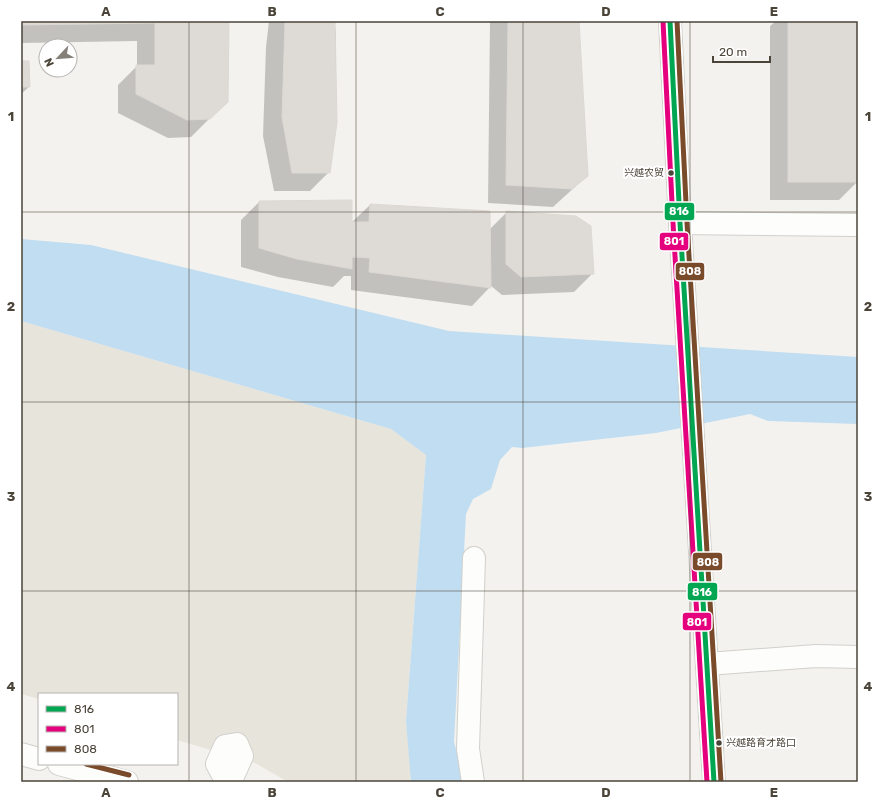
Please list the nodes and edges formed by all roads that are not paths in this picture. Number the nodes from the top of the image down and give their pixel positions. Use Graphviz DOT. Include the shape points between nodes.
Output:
graph roads {
  1 [pos="670,21"];
  2 [pos="680,223"];
  3 [pos="858,226"];
  4 [pos="474,558"];
  5 [pos="858,656"];
  6 [pos="707,664"];
  7 [pos="21,754"];
  8 [pos="38,759"];
  9 [pos="63,765"];
  10 [pos="127,782"];
  11 [pos="473,782"];
  12 [pos="714,782"];
  1 -- 2 [label="street"];
  2 -- 3 [label="street"];
  2 -- 6 [label="street"];
  4 -- 11 [label="street" via="468,749"];
  5 -- 6 [label="street" via="816,656"];
  6 -- 12 [label="street"];
  7 -- 8 [label="street"];
  9 -- 10 [label="street"];
}
